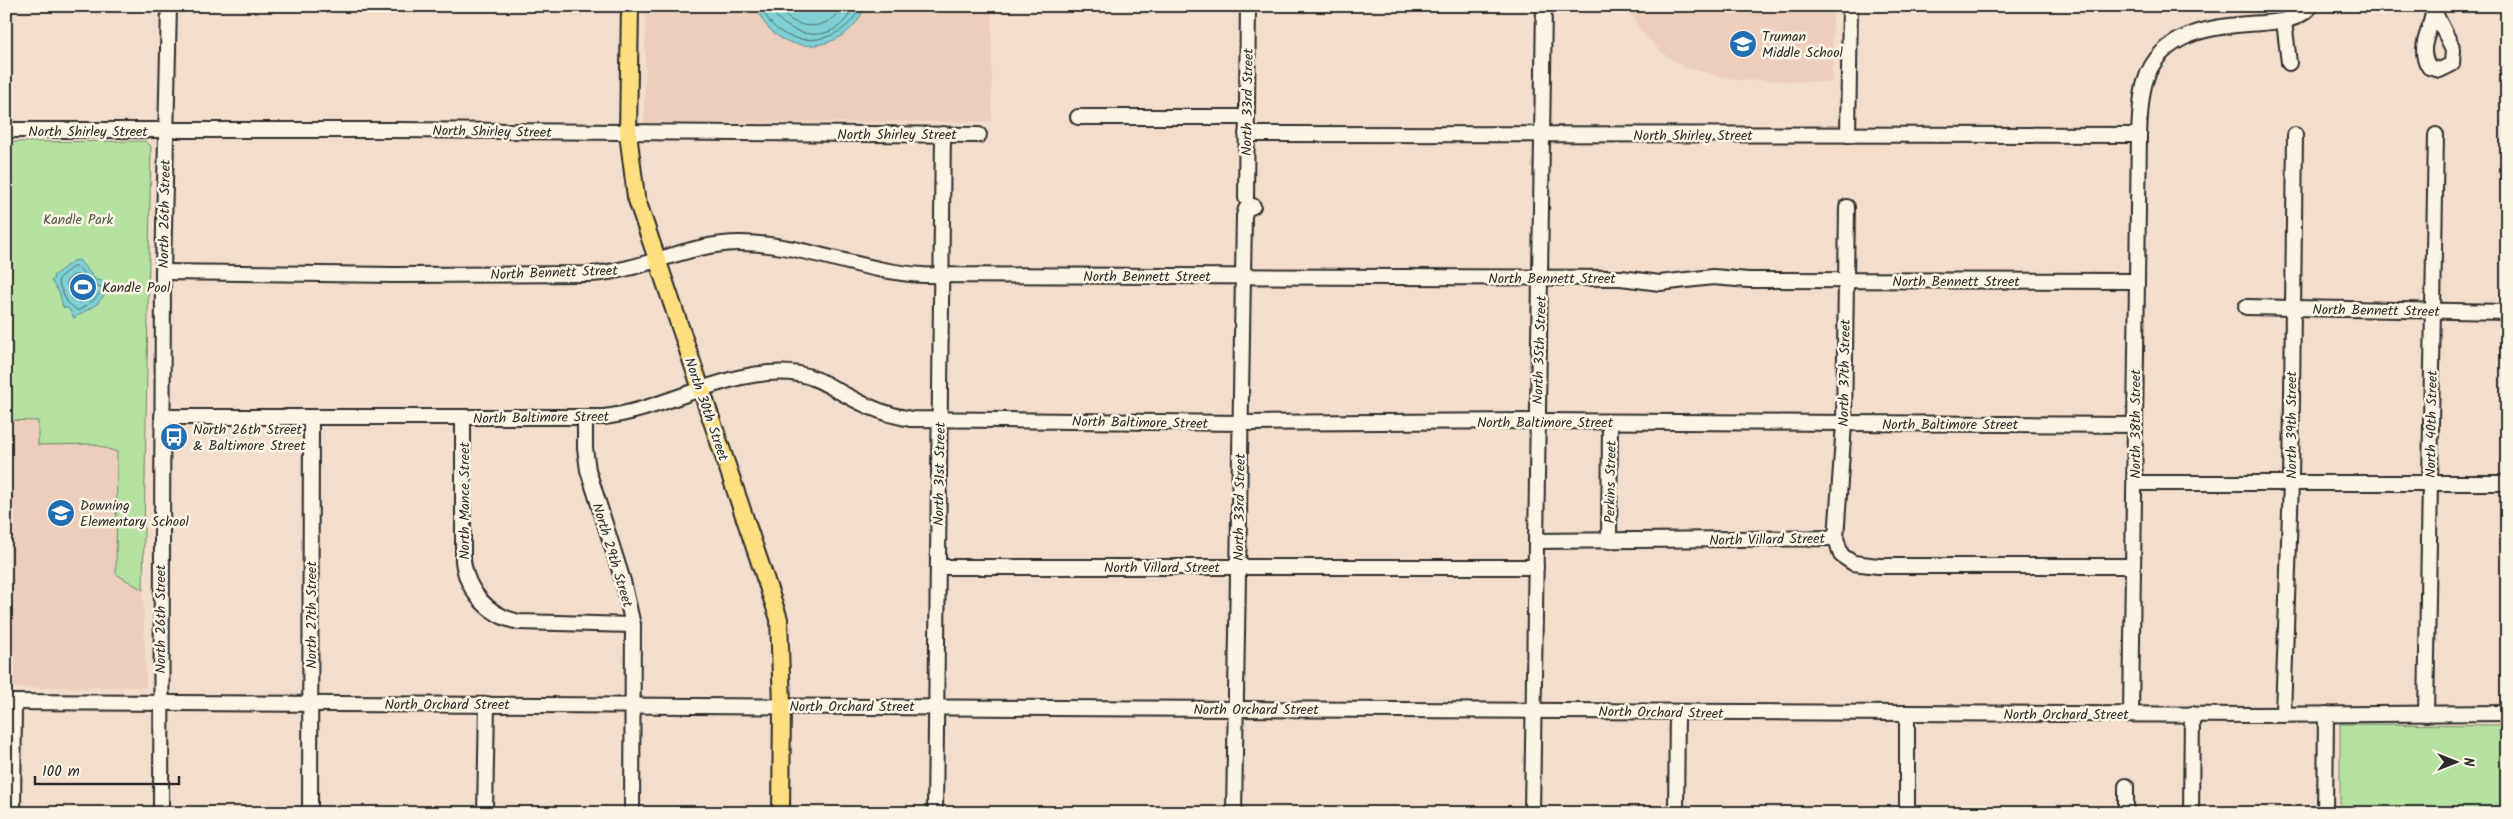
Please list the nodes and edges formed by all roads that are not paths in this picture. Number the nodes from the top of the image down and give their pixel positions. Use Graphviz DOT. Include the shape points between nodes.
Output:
graph roads {
  1 [pos="169,6"];
  2 [pos="630,6"];
  3 [pos="1248,6"];
  4 [pos="1544,6"];
  5 [pos="1850,6"];
  6 [pos="2311,6"];
  7 [pos="2284,21"];
  8 [pos="2289,63"];
  9 [pos="1078,117"];
  10 [pos="1246,117"];
  11 [pos="6,130"];
  12 [pos="166,131"];
  13 [pos="628,133"];
  14 [pos="943,134"];
  15 [pos="1246,134"];
  16 [pos="979,135"];
  17 [pos="1542,135"];
  18 [pos="1848,135"];
  19 [pos="2139,135"];
  20 [pos="2295,135"];
  21 [pos="2436,135"];
  22 [pos="1847,207"];
  23 [pos="656,260"];
  24 [pos="163,272"];
  25 [pos="941,275"];
  26 [pos="1243,276"];
  27 [pos="1540,278"];
  28 [pos="1846,280"];
  29 [pos="2137,281"];
  30 [pos="2246,307"];
  31 [pos="2291,308"];
  32 [pos="2432,311"];
  33 [pos="2507,312"];
  34 [pos="701,391"];
  35 [pos="162,417"];
  36 [pos="311,417"];
  37 [pos="464,418"];
  38 [pos="585,418"];
  39 [pos="940,420"];
  40 [pos="1537,421"];
  41 [pos="1610,422"];
  42 [pos="1241,423"];
  43 [pos="1844,424"];
  44 [pos="2134,425"];
  45 [pos="2291,482"];
  46 [pos="2430,482"];
  47 [pos="2135,483"];
  48 [pos="2507,483"];
  49 [pos="1836,538"];
  50 [pos="1536,540"];
  51 [pos="1609,541"];
  52 [pos="938,566"];
  53 [pos="1238,566"];
  54 [pos="1536,566"];
  55 [pos="2133,566"];
  56 [pos="633,625"];
  57 [pos="10,702"];
  58 [pos="161,702"];
  59 [pos="310,703"];
  60 [pos="487,704"];
  61 [pos="634,705"];
  62 [pos="782,705"];
  63 [pos="936,706"];
  64 [pos="1238,709"];
  65 [pos="1533,710"];
  66 [pos="1677,712"];
  67 [pos="1907,713"];
  68 [pos="2507,713"];
  69 [pos="2131,714"];
  70 [pos="2192,714"];
  71 [pos="2326,714"];
  72 [pos="2426,714"];
  73 [pos="2283,715"];
  74 [pos="2126,786"];
  75 [pos="13,813"];
  76 [pos="161,813"];
  77 [pos="310,813"];
  78 [pos="485,813"];
  79 [pos="632,813"];
  80 [pos="780,813"];
  81 [pos="935,813"];
  82 [pos="1234,813"];
  83 [pos="1532,813"];
  84 [pos="1676,813"];
  85 [pos="1907,813"];
  86 [pos="2126,813"];
  87 [pos="2191,813"];
  88 [pos="2325,813"];
  1 -- 12 [label="street, North 26th Street"];
  2 -- 13 [label="main road, North 30th Street"];
  3 -- 10 [label="street, North 33rd Street"];
  4 -- 17 [label="street, North 35th Street"];
  5 -- 18 [label="street"];
  6 -- 7 [label="street" via="2301,15"];
  7 -- 8 [label="street"];
  7 -- 19 [label="street, North 38th Street" via="2215,27 2188,35 2159,54 2145,80"];
  9 -- 10 [label="street"];
  10 -- 15 [label="street, North 33rd Street"];
  11 -- 12 [label="street, North Shirley Street"];
  12 -- 13 [label="street, North Shirley Street"];
  12 -- 24 [label="street, North 26th Street"];
  13 -- 14 [label="street, North Shirley Street"];
  13 -- 23 [label="main road, North 30th Street" via="636,197"];
  14 -- 16 [label="street, North Shirley Street"];
  14 -- 25 [label="street, North 31st Street"];
  15 -- 17 [label="street, North Shirley Street"];
  15 -- 26 [label="street, North 33rd Street" via="1249,202 1244,216"];
  17 -- 18 [label="street, North Shirley Street"];
  17 -- 27 [label="street, North 35th Street"];
  18 -- 19 [label="street, North Shirley Street"];
  19 -- 29 [label="street, North 38th Street"];
  20 -- 31 [label="street, North 39th Street"];
  21 -- 32 [label="street, North 40th Street"];
  22 -- 28 [label="street, North 37th Street"];
  23 -- 24 [label="street, North Bennett Street" via="624,270 591,274"];
  23 -- 25 [label="street, North Bennett Street" via="718,244 758,243 895,272"];
  23 -- 34 [label="main road, North 30th Street"];
  24 -- 35 [label="street, North 26th Street"];
  25 -- 26 [label="street, North Bennett Street"];
  25 -- 39 [label="street, North 31st Street"];
  26 -- 27 [label="street, North Bennett Street"];
  26 -- 42 [label="street, North 33rd Street"];
  27 -- 28 [label="street, North Bennett Street" via="1621,278 1660,283 1713,277"];
  27 -- 40 [label="street, North 35th Street"];
  28 -- 29 [label="street, North Bennett Street"];
  28 -- 43 [label="street, North 37th Street"];
  29 -- 44 [label="street, North 38th Street"];
  30 -- 31 [label="street, North Bennett Street"];
  31 -- 32 [label="street, North Bennett Street"];
  31 -- 45 [label="street, North 39th Street"];
  32 -- 33 [label="street, North Bennett Street"];
  32 -- 46 [label="street, North 40th Street"];
  34 -- 38 [label="street, North Baltimore Street" via="633,412"];
  34 -- 39 [label="street, North Baltimore Street" via="751,374 792,373 819,380 870,408 892,416"];
  34 -- 62 [label="main road, North 30th Street" via="779,619"];
  35 -- 36 [label="street, North Baltimore Street"];
  35 -- 58 [label="street, North 26th Street"];
  36 -- 37 [label="street, North Baltimore Street"];
  36 -- 59 [label="street, North 27th Street"];
  37 -- 38 [label="street, North Baltimore Street"];
  37 -- 56 [label="street, North Mance Street" via="463,561 468,580 482,602 506,620 519,622"];
  38 -- 56 [label="street, North 29th Street" via="588,470 623,581"];
  39 -- 42 [label="street, North Baltimore Street"];
  39 -- 52 [label="street, North 31st Street"];
  40 -- 41 [label="street, North Baltimore Street"];
  40 -- 42 [label="street, North Baltimore Street"];
  40 -- 50 [label="street, North 35th Street"];
  41 -- 43 [label="street, North Baltimore Street"];
  41 -- 51 [label="street, Perkins Street"];
  42 -- 53 [label="street, North 33rd Street"];
  43 -- 44 [label="street, North Baltimore Street"];
  43 -- 49 [label="street, North 37th Street"];
  44 -- 47 [label="street, North 38th Street"];
  45 -- 46 [label="street"];
  45 -- 47 [label="street"];
  45 -- 73 [label="street, North 39th Street"];
  46 -- 48 [label="street"];
  46 -- 72 [label="street, North 40th Street"];
  47 -- 55 [label="street, North 38th Street"];
  49 -- 51 [label="street, North Villard Street"];
  49 -- 55 [label="street, North Villard Street" via="1843,558 1862,565"];
  50 -- 51 [label="street, North Villard Street"];
  50 -- 54 [label="street, North 35th Street"];
  52 -- 53 [label="street, North Villard Street"];
  52 -- 63 [label="street, North 31st Street"];
  53 -- 54 [label="street, North Villard Street"];
  53 -- 64 [label="street, North 33rd Street"];
  54 -- 65 [label="street, North 35th Street"];
  55 -- 69 [label="street, North 38th Street"];
  56 -- 61 [label="street, North 29th Street"];
  57 -- 58 [label="street, North Orchard Street"];
  57 -- 75 [label="street"];
  58 -- 59 [label="street, North Orchard Street"];
  58 -- 76 [label="street, North 26th Street"];
  59 -- 60 [label="street, North Orchard Street"];
  59 -- 77 [label="street, North 27th Street"];
  60 -- 61 [label="street, North Orchard Street"];
  60 -- 78 [label="street"];
  61 -- 62 [label="street, North Orchard Street"];
  61 -- 79 [label="street, North 29th Street"];
  62 -- 63 [label="street, North Orchard Street"];
  62 -- 80 [label="main road, North 30th Street"];
  63 -- 64 [label="street, North Orchard Street"];
  63 -- 81 [label="street, North 31st Street"];
  64 -- 65 [label="street, North Orchard Street"];
  64 -- 82 [label="street, North 33rd Street"];
  65 -- 66 [label="street, North Orchard Street"];
  65 -- 83 [label="street, North 35th Street"];
  66 -- 67 [label="street, North Orchard Street"];
  66 -- 84 [label="street"];
  67 -- 69 [label="street, North Orchard Street"];
  67 -- 85 [label="street"];
  68 -- 72 [label="street, North Orchard Street"];
  69 -- 70 [label="street, North Orchard Street"];
  70 -- 73 [label="street, North Orchard Street"];
  70 -- 87 [label="street"];
  71 -- 72 [label="street, North Orchard Street"];
  71 -- 73 [label="street, North Orchard Street"];
  71 -- 88 [label="street"];
  74 -- 86 [label="street"];
}
